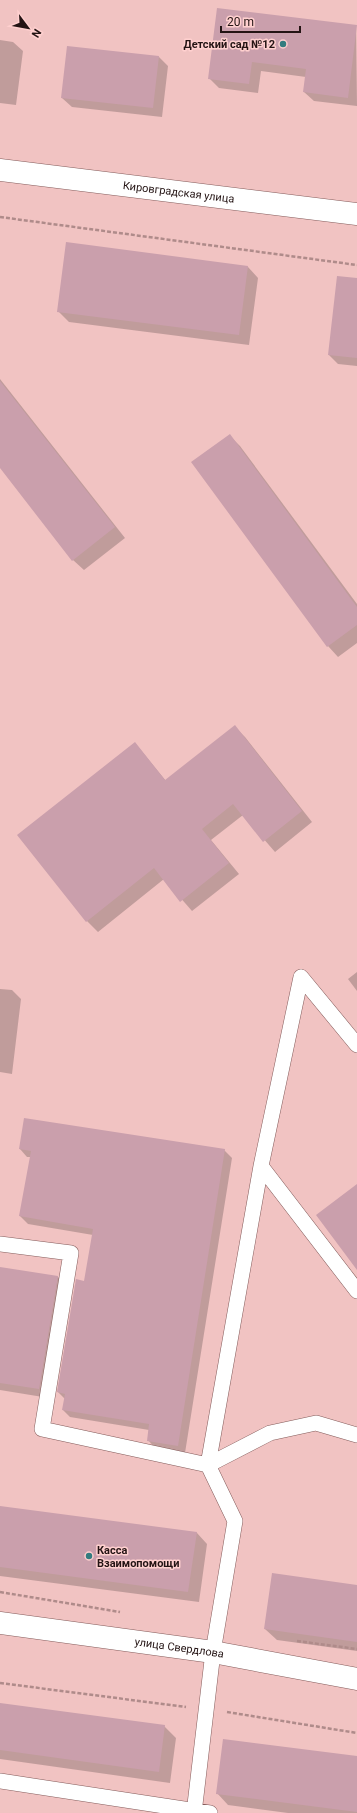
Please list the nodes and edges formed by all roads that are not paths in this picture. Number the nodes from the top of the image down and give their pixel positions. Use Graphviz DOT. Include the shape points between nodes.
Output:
graph roads {
  1 [pos="0,170"];
  2 [pos="357,214"];
  3 [pos="357,1044"];
  4 [pos="261,1166"];
  5 [pos="0,1244"];
  6 [pos="357,1292"];
  7 [pos="357,1435"];
  8 [pos="208,1465"];
  9 [pos="0,1622"];
  10 [pos="213,1652"];
  11 [pos="357,1679"];
  12 [pos="0,1781"];
  13 [pos="194,1812"];
  14 [pos="210,1813"];
  1 -- 2 [label="street, Кировградская улица"];
  3 -- 4 [label="lane" via="301,977"];
  4 -- 6 [label="lane"];
  4 -- 8 [label="lane"];
  5 -- 8 [label="lane" via="71,1253 42,1430"];
  7 -- 8 [label="lane" via="316,1423 270,1433"];
  8 -- 10 [label="lane" via="235,1521"];
  9 -- 10 [label="street, улица Свердлова"];
  10 -- 11 [label="street, улица Свердлова"];
  10 -- 13 [label="lane"];
  12 -- 13 [label="lane"];
  13 -- 14 [label="lane"];
}
